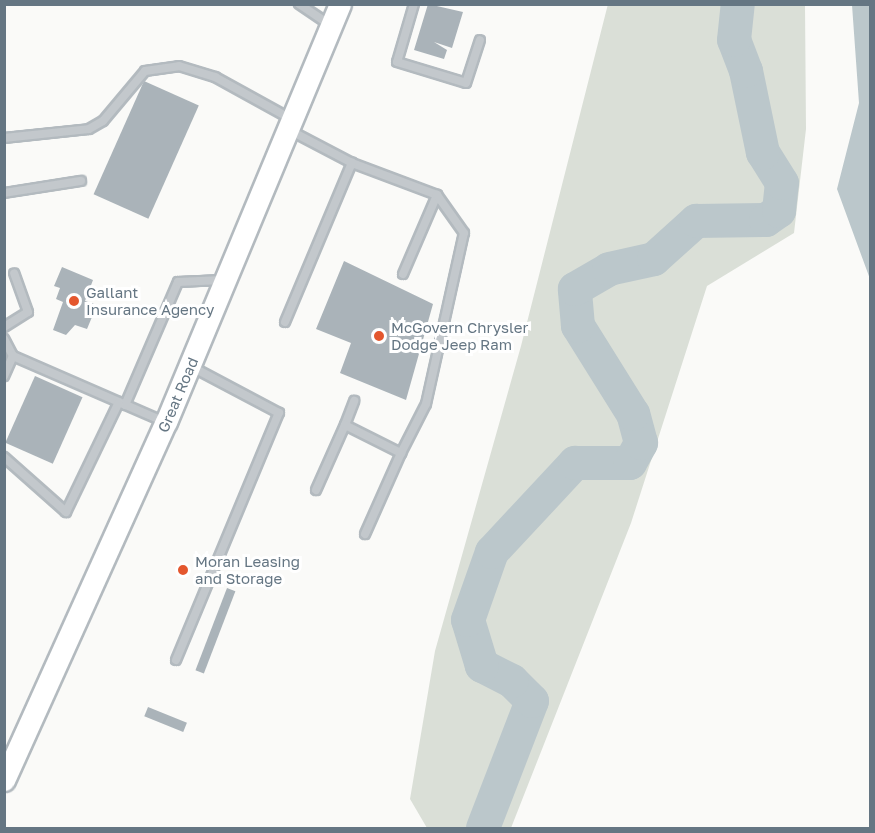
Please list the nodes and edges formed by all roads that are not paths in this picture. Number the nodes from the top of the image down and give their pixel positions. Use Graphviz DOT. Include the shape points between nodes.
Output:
graph roads {
  1 [pos="299,4"];
  2 [pos="340,4"];
  3 [pos="414,4"];
  4 [pos="332,26"];
  5 [pos="480,40"];
  6 [pos="293,126"];
  7 [pos="4,138"];
  8 [pos="352,162"];
  9 [pos="81,181"];
  10 [pos="4,193"];
  11 [pos="437,195"];
  12 [pos="14,273"];
  13 [pos="403,274"];
  14 [pos="227,280"];
  15 [pos="285,322"];
  16 [pos="4,327"];
  17 [pos="4,339"];
  18 [pos="13,356"];
  19 [pos="190,366"];
  20 [pos="4,376"];
  21 [pos="354,400"];
  22 [pos="122,403"];
  23 [pos="166,422"];
  24 [pos="345,426"];
  25 [pos="401,453"];
  26 [pos="4,457"];
  27 [pos="316,490"];
  28 [pos="365,534"];
  29 [pos="176,660"];
  30 [pos="4,780"];
  1 -- 4 [label="lane"];
  2 -- 4 [label="main road, Great Road"];
  3 -- 5 [label="lane" via="397,62 466,83"];
  4 -- 6 [label="main road, Great Road"];
  6 -- 7 [label="lane" via="215,77 179,66 145,71 103,121 89,129"];
  6 -- 8 [label="lane"];
  6 -- 14 [label="main road, Great Road"];
  8 -- 11 [label="lane"];
  8 -- 15 [label="lane"];
  9 -- 10 [label="lane"];
  11 -- 13 [label="lane"];
  11 -- 25 [label="lane" via="465,233 426,404"];
  12 -- 16 [label="lane" via="28,312"];
  14 -- 19 [label="main road, Great Road"];
  14 -- 22 [label="lane" via="178,282"];
  17 -- 18 [label="lane"];
  18 -- 20 [label="lane"];
  18 -- 22 [label="lane"];
  19 -- 23 [label="main road, Great Road"];
  19 -- 29 [label="lane" via="279,413"];
  21 -- 24 [label="lane"];
  22 -- 23 [label="lane"];
  22 -- 26 [label="lane" via="66,512"];
  23 -- 30 [label="main road, Great Road"];
  24 -- 25 [label="lane"];
  24 -- 27 [label="lane"];
  25 -- 28 [label="lane"];
}
